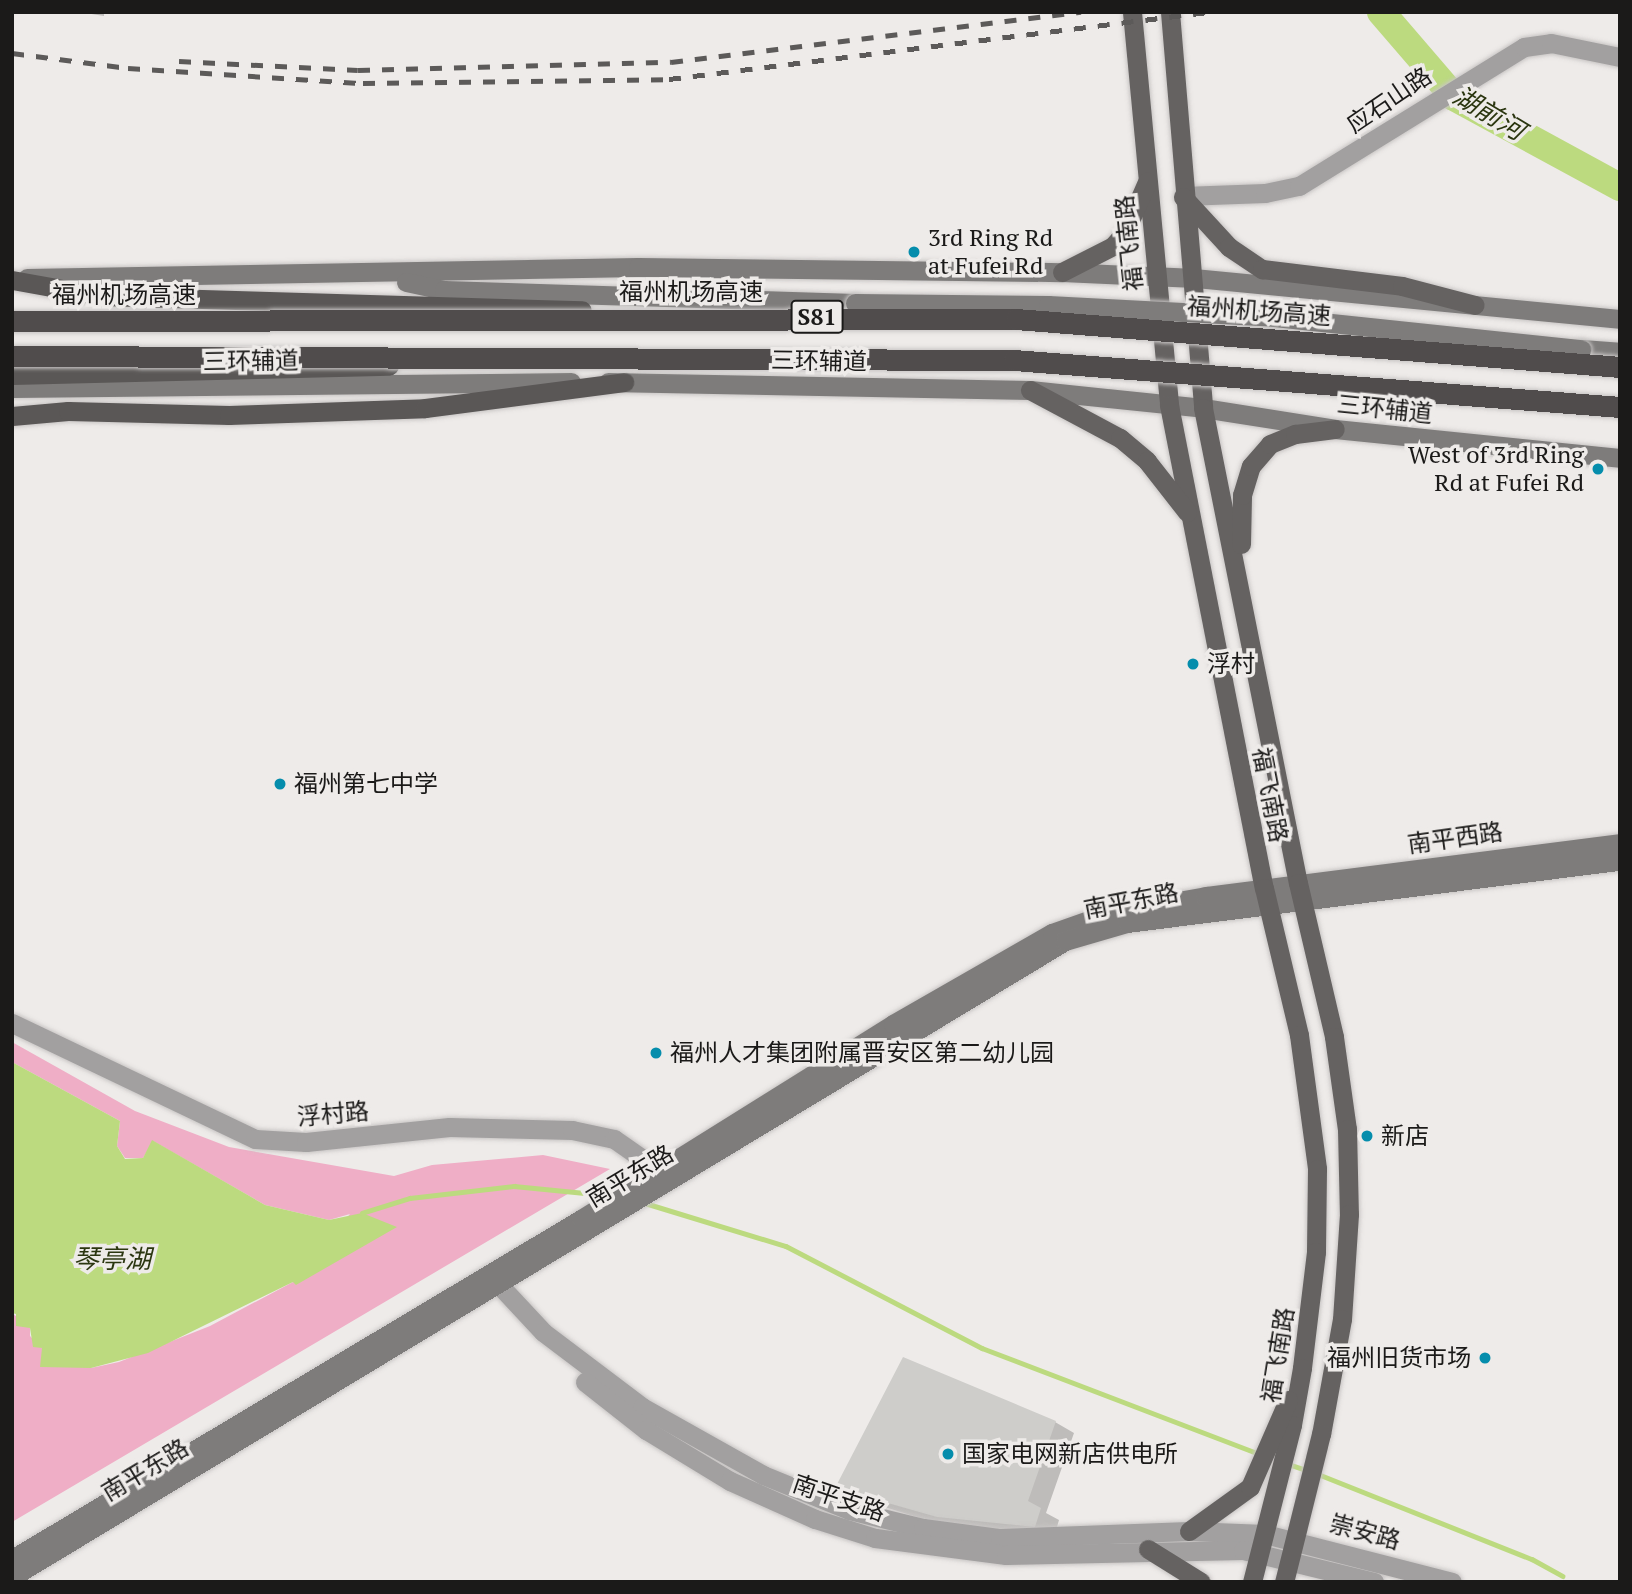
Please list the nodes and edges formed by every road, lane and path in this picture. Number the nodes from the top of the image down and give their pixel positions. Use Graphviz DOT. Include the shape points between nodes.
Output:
graph roads {
  1 [pos="1132,12"];
  2 [pos="1170,12"];
  3 [pos="1620,57"];
  4 [pos="1148,181"];
  5 [pos="1182,197"];
  6 [pos="1062,272"];
  7 [pos="366,274"];
  8 [pos="1158,275"];
  9 [pos="1195,278"];
  10 [pos="12,279"];
  11 [pos="1475,305"];
  12 [pos="800,317"];
  13 [pos="1620,319"];
  14 [pos="12,321"];
  15 [pos="1620,352"];
  16 [pos="12,356"];
  17 [pos="559,356"];
  18 [pos="1620,367"];
  19 [pos="12,375"];
  20 [pos="624,382"];
  21 [pos="12,388"];
  22 [pos="1030,390"];
  23 [pos="1169,405"];
  24 [pos="1620,407"];
  25 [pos="1203,408"];
  26 [pos="12,416"];
  27 [pos="1335,429"];
  28 [pos="1620,458"];
  29 [pos="1191,519"];
  30 [pos="1247,612"];
  31 [pos="1620,843"];
  32 [pos="1620,861"];
  33 [pos="1300,891"];
  34 [pos="1267,897"];
  35 [pos="12,1023"];
  36 [pos="664,1178"];
  37 [pos="588,1222"];
  38 [pos="488,1283"];
  39 [pos="1286,1422"];
  40 [pos="1189,1531"];
  41 [pos="1296,1539"];
  42 [pos="1263,1543"];
  43 [pos="1148,1549"];
  44 [pos="12,1559"];
  45 [pos="1291,1559"];
  46 [pos="12,1577"];
  47 [pos="1202,1582"];
  48 [pos="1252,1582"];
  49 [pos="1284,1582"];
  50 [pos="1374,1582"];
  51 [pos="1452,1582"];
  1 -- 4 [label="main road, 福飞南路"];
  2 -- 5 [label="main road, 福飞南路"];
  3 -- 5 [label="street, 应石山路" via="1551,43 1533,45 1504,55 1299,186 1265,193"];
  4 -- 6 [label="main road" via="1125,232 1113,246"];
  4 -- 8 [label="main road, 福飞南路"];
  5 -- 9 [label="main road, 福飞南路"];
  5 -- 11 [label="main road" via="1229,247 1262,269 1402,286"];
  6 -- 7 [label="main road" via="638,267"];
  6 -- 8 [label="main road"];
  7 -- 10 [label="main road"];
  7 -- 15 [label="main road, bridge" via="444,290 1048,305 1274,317"];
  8 -- 9 [label="main road"];
  8 -- 23 [label="main road, 福飞南路"];
  9 -- 11 [label="main road"];
  9 -- 25 [label="main road, 福飞南路"];
  10 -- 12 [label="highway, bridge" via="101,296"];
  11 -- 13 [label="main road"];
  12 -- 14 [label="highway, 福州机场高速 / S81, bridge"];
  12 -- 18 [label="highway, 福州机场高速 / S81, bridge" via="1016,319"];
  16 -- 17 [label="highway, S81, bridge"];
  17 -- 19 [label="highway, bridge" via="327,370"];
  17 -- 24 [label="highway, S81, bridge" via="1014,360"];
  20 -- 21 [label="main road, 三环辅道"];
  20 -- 22 [label="main road, 三环辅道"];
  20 -- 26 [label="highway" via="425,408 229,415 68,411"];
  22 -- 23 [label="main road, 三环辅道"];
  22 -- 29 [label="main road" via="1120,438 1147,461"];
  23 -- 25 [label="main road, 三环辅道"];
  23 -- 29 [label="main road, 福飞南路"];
  25 -- 27 [label="main road, 三环辅道"];
  25 -- 30 [label="main road, 福飞南路"];
  27 -- 28 [label="main road, 三环辅道"];
  27 -- 30 [label="main road" via="1295,434 1270,444 1251,466 1242,495 1240,535"];
  29 -- 34 [label="main road, 福飞南路"];
  30 -- 33 [label="main road, 福飞南路"];
  31 -- 33 [label="main road, 南平西路"];
  32 -- 33 [label="main road, 南平西路"];
  33 -- 34 [label="main road, 南平东路"];
  33 -- 41 [label="main road, 福飞南路" via="1341,1077 1349,1173 1342,1319"];
  34 -- 36 [label="main road, 南平东路" via="1125,909 1052,933 892,1024"];
  34 -- 39 [label="main road, 福飞南路" via="1299,1035 1317,1169 1316,1252 1302,1368"];
  35 -- 36 [label="street, 浮村路" via="193,1112 266,1141 306,1142 449,1126 572,1130 614,1139"];
  36 -- 37 [label="main road, 南平东路"];
  36 -- 37 [label="main road, 南平东路" via="640,1182"];
  37 -- 38 [label="main road, 南平东路"];
  38 -- 40 [label="street, 南平支路" via="633,1401 737,1462 819,1499 896,1523 986,1537"];
  38 -- 43 [label="street, 南平支路" via="533,1340 626,1416 730,1481 815,1519 875,1538 965,1552 1028,1555"];
  38 -- 44 [label="main road, 南平东路"];
  38 -- 46 [label="main road, 南平东路"];
  39 -- 40 [label="main road" via="1250,1487"];
  39 -- 42 [label="main road, 福飞南路" via="1277,1491"];
  40 -- 42 [label="street, 南平支路"];
  41 -- 42 [label="street, 崇安路"];
  41 -- 45 [label="main road, 福飞南路"];
  41 -- 51 [label="street, 崇安路"];
  42 -- 43 [label="street, 南平支路"];
  42 -- 45 [label="street, 崇安路"];
  42 -- 48 [label="main road, 福飞南路"];
  43 -- 47 [label="main road"];
  45 -- 49 [label="main road, 福飞南路"];
  45 -- 50 [label="street, 崇安路"];
}
